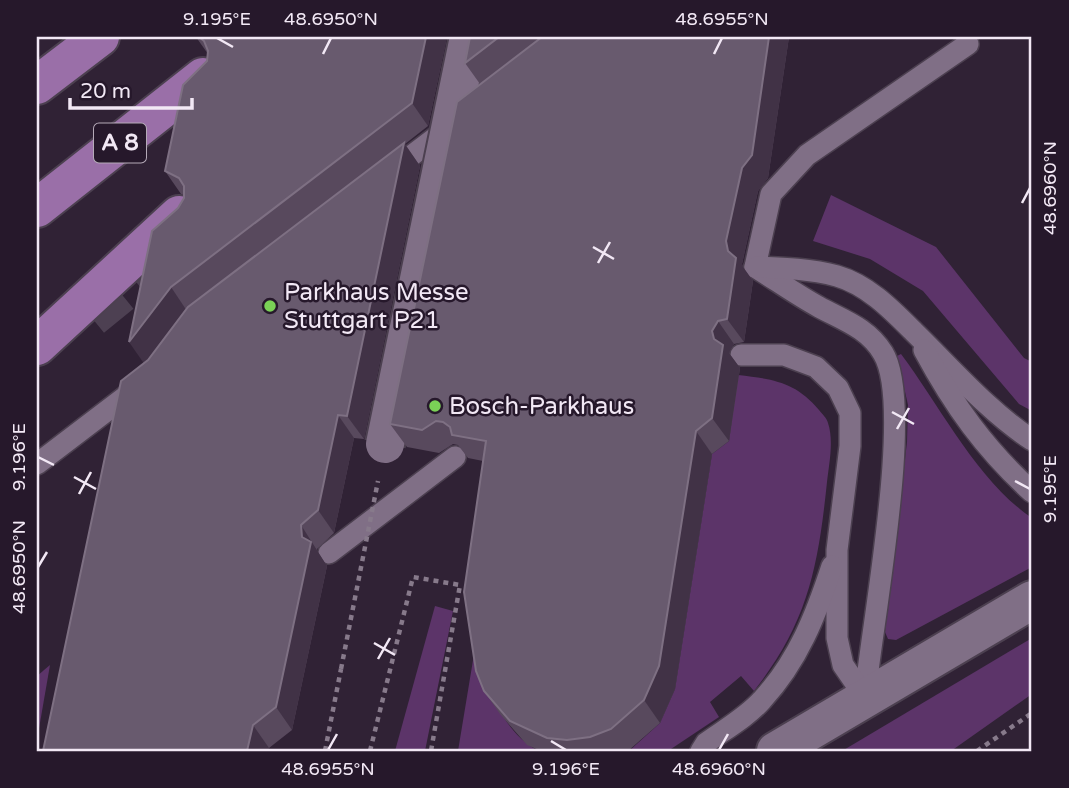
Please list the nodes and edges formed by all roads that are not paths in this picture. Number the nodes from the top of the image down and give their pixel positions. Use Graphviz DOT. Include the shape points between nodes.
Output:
graph roads {
  1 [pos="469,37"];
  2 [pos="96,38"];
  3 [pos="968,44"];
  4 [pos="203,77"];
  5 [pos="37,85"];
  6 [pos="480,104"];
  7 [pos="370,187"];
  8 [pos="37,208"];
  9 [pos="179,215"];
  10 [pos="755,267"];
  11 [pos="915,332"];
  12 [pos="37,346"];
  13 [pos="741,355"];
  14 [pos="154,375"];
  15 [pos="1032,440"];
  16 [pos="385,444"];
  17 [pos="455,457"];
  18 [pos="37,464"];
  19 [pos="1032,492"];
  20 [pos="838,550"];
  21 [pos="329,553"];
  22 [pos="1032,600"];
  23 [pos="866,697"];
  24 [pos="701,751"];
  25 [pos="776,751"];
  1 -- 16 [label="street, bridge"];
  2 -- 5 [label="highway"];
  3 -- 10 [label="lane" via="807,155 771,194"];
  4 -- 8 [label="highway, A 8"];
  6 -- 7 [label="lane"];
  9 -- 12 [label="highway"];
  10 -- 11 [label="lane" via="839,277 881,300"];
  10 -- 23 [label="lane" via="856,324 883,353 891,380 896,447"];
  11 -- 15 [label="lane" via="992,411"];
  11 -- 19 [label="lane" via="951,401 998,460"];
  13 -- 20 [label="lane" via="784,355 816,367 838,388 850,414"];
  14 -- 18 [label="lane"];
  17 -- 21 [label="lane"];
  20 -- 23 [label="lane" via="837,638 843,665"];
  20 -- 24 [label="lane" via="811,626 785,670 761,702 705,743"];
  22 -- 23 [label="street"];
  23 -- 25 [label="street"];
}
